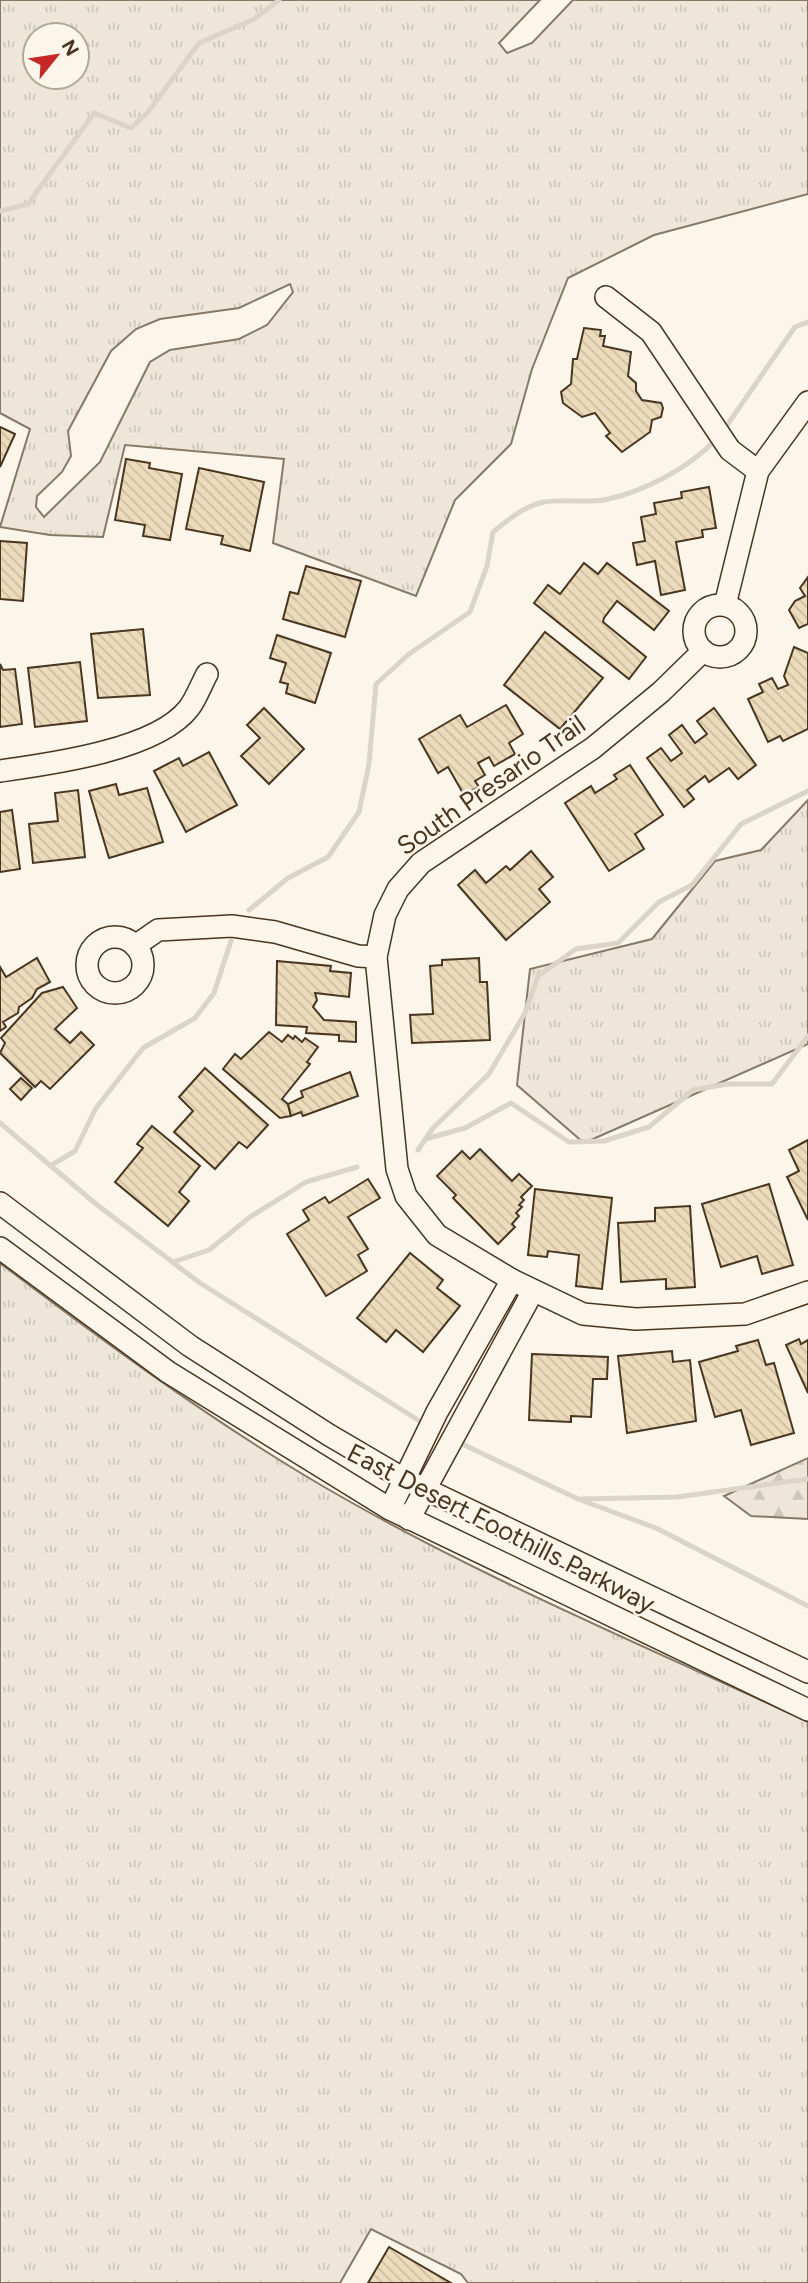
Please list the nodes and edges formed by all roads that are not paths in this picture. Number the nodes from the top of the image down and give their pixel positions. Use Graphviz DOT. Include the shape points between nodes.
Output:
graph roads {
  1 [pos="606,297"];
  2 [pos="808,402"];
  3 [pos="758,471"];
  4 [pos="725,605"];
  5 [pos="703,651"];
  6 [pos="207,674"];
  7 [pos="0,771"];
  8 [pos="135,946"];
  9 [pos="376,957"];
  10 [pos="0,1203"];
  11 [pos="0,1248"];
  12 [pos="512,1280"];
  13 [pos="533,1291"];
  14 [pos="808,1292"];
  15 [pos="404,1479"];
  16 [pos="426,1489"];
  17 [pos="400,1514"];
  18 [pos="808,1672"];
  19 [pos="808,1710"];
  1 -- 3 [label="street" via="651,332 730,450"];
  2 -- 3 [label="street"];
  3 -- 4 [label="street"];
  4 -- 5 [label="street" via="708,607 696,619 694,636"];
  4 -- 5 [label="street" via="743,618 743,642 725,657"];
  5 -- 9 [label="street, South Presario Trail" via="593,748 421,863 398,889 385,915"];
  6 -- 7 [label="street" via="188,709 130,744 51,764"];
  8 -- 9 [label="street" via="158,930 232,926"];
  9 -- 12 [label="street, South Presario Trail" via="397,1169 406,1196 437,1235"];
  10 -- 15 [label="street, East Desert Foothills Parkway" via="123,1298 255,1390"];
  11 -- 17 [label="street, East Desert Foothills Parkway" via="230,1413"];
  12 -- 13 [label="street, South Presario Trail"];
  12 -- 15 [label="street"];
  13 -- 14 [label="street, South Presario Trail" via="583,1314 636,1319 746,1314"];
  13 -- 16 [label="street"];
  15 -- 16 [label="street, East Desert Foothills Parkway"];
  15 -- 17 [label="street"];
  16 -- 17 [label="street"];
  16 -- 18 [label="street, East Desert Foothills Parkway"];
  17 -- 19 [label="street, East Desert Foothills Parkway"];
}
